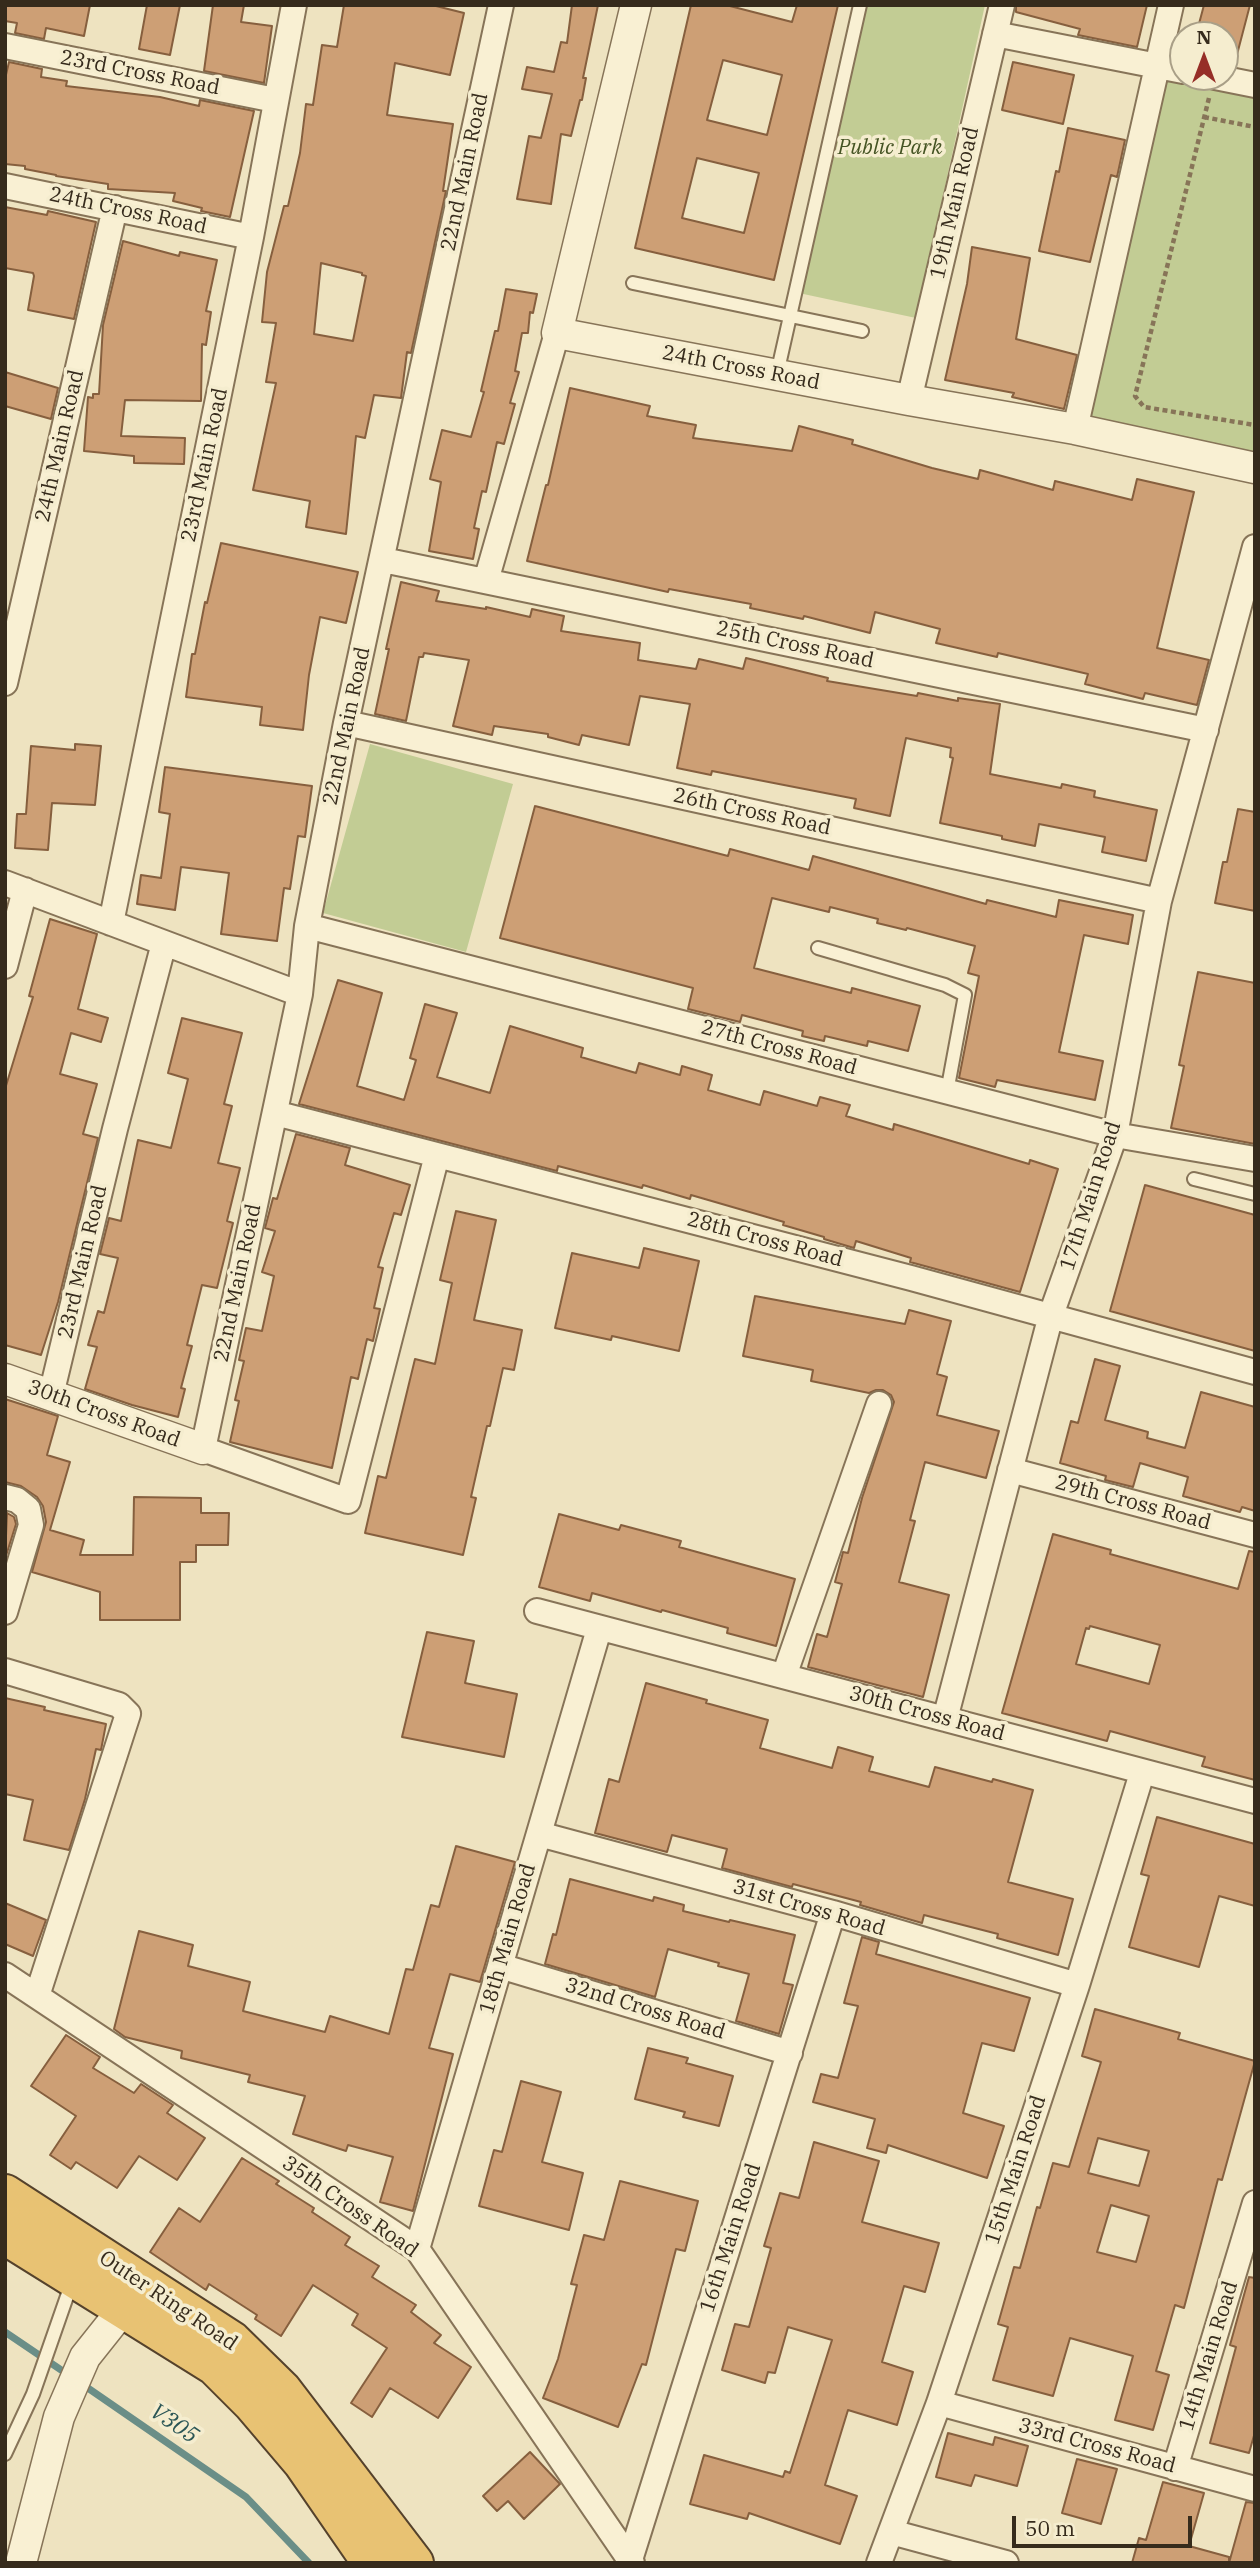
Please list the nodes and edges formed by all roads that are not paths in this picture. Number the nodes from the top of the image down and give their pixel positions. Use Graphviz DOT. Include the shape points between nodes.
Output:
graph roads {
  1 [pos="294,5"];
  2 [pos="501,5"];
  3 [pos="636,5"];
  4 [pos="860,5"];
  5 [pos="1002,5"];
  6 [pos="995,34"];
  7 [pos="5,46"];
  8 [pos="1169,68"];
  9 [pos="1169,76"];
  10 [pos="275,100"];
  11 [pos="5,186"];
  12 [pos="115,208"];
  13 [pos="251,237"];
  14 [pos="633,283"];
  15 [pos="790,316"];
  16 [pos="862,331"];
  17 [pos="557,333"];
  18 [pos="777,375"];
  19 [pos="909,400"];
  20 [pos="1075,429"];
  21 [pos="1255,468"];
  22 [pos="1255,547"];
  23 [pos="383,560"];
  24 [pos="486,581"];
  25 [pos="5,683"];
  26 [pos="346,723"];
  27 [pos="1206,730"];
  28 [pos="15,887"];
  29 [pos="1159,901"];
  30 [pos="111,923"];
  31 [pos="307,926"];
  32 [pos="164,943"];
  33 [pos="818,948"];
  34 [pos="5,966"];
  35 [pos="300,994"];
  36 [pos="947,1092"];
  37 [pos="275,1113"];
  38 [pos="1115,1135"];
  39 [pos="437,1155"];
  40 [pos="1255,1159"];
  41 [pos="1194,1180"];
  42 [pos="1255,1194"];
  43 [pos="1051,1315"];
  44 [pos="1255,1372"];
  45 [pos="5,1379"];
  46 [pos="51,1395"];
  47 [pos="879,1405"];
  48 [pos="203,1449"];
  49 [pos="1010,1471"];
  50 [pos="5,1497"];
  51 [pos="1255,1535"];
  52 [pos="537,1611"];
  53 [pos="5,1612"];
  54 [pos="599,1629"];
  55 [pos="5,1671"];
  56 [pos="784,1675"];
  57 [pos="945,1719"];
  58 [pos="1142,1773"];
  59 [pos="1255,1801"];
  60 [pos="538,1834"];
  61 [pos="833,1913"];
  62 [pos="500,1966"];
  63 [pos="5,1975"];
  64 [pos="1077,1985"];
  65 [pos="37,1996"];
  66 [pos="790,2053"];
  67 [pos="5,2194"];
  68 [pos="1255,2203"];
  69 [pos="5,2235"];
  70 [pos="417,2249"];
  71 [pos="74,2277"];
  72 [pos="124,2308"];
  73 [pos="939,2403"];
  74 [pos="5,2454"];
  75 [pos="1175,2468"];
  76 [pos="1255,2489"];
  77 [pos="891,2532"];
  78 [pos="630,2562"];
  79 [pos="21,2563"];
  80 [pos="372,2563"];
  81 [pos="414,2563"];
  82 [pos="879,2563"];
  83 [pos="1006,2563"];
  1 -- 10 [label="street, 23rd Main Road"];
  2 -- 23 [label="street, 22nd Main Road"];
  3 -- 17 [label="street"];
  4 -- 15 [label="lane"];
  5 -- 6 [label="street, 19th Main Road"];
  6 -- 8 [label="street"];
  6 -- 19 [label="street, 19th Main Road"];
  7 -- 10 [label="street, 23rd Cross Road"];
  9 -- 20 [label="street"];
  10 -- 13 [label="street, 23rd Main Road"];
  11 -- 12 [label="street, 24th Cross Road"];
  12 -- 13 [label="street, 24th Cross Road"];
  12 -- 25 [label="street, 24th Main Road"];
  13 -- 30 [label="street, 23rd Main Road"];
  14 -- 15 [label="lane"];
  15 -- 16 [label="lane"];
  15 -- 18 [label="lane"];
  17 -- 18 [label="street, 24th Cross Road"];
  17 -- 24 [label="street"];
  18 -- 19 [label="street, 24th Cross Road"];
  19 -- 20 [label="street, 24th Cross Road"];
  20 -- 21 [label="street, 24th Cross Road"];
  22 -- 27 [label="street, 17th Main Road"];
  23 -- 24 [label="street, 25th Cross Road"];
  23 -- 26 [label="street, 22nd Main Road"];
  24 -- 27 [label="street, 25th Cross Road"];
  26 -- 29 [label="street, 26th Cross Road"];
  26 -- 31 [label="street, 22nd Main Road"];
  27 -- 29 [label="street, 17th Main Road"];
  28 -- 30 [label="street"];
  28 -- 34 [label="street"];
  29 -- 38 [label="street, 17th Main Road"];
  30 -- 32 [label="street"];
  31 -- 35 [label="street, 22nd Main Road"];
  31 -- 36 [label="street, 27th Cross Road"];
  32 -- 35 [label="street"];
  32 -- 46 [label="street, 23rd Main Road"];
  33 -- 36 [label="lane" via="965,995"];
  35 -- 37 [label="street, 22nd Main Road"];
  36 -- 38 [label="street, 27th Cross Road"];
  37 -- 39 [label="street, 28th Cross Road"];
  37 -- 48 [label="street, 22nd Main Road"];
  38 -- 40 [label="street, 27th Cross Road"];
  38 -- 43 [label="street, 17th Main Road"];
  39 -- 43 [label="street, 28th Cross Road"];
  39 -- 48 [label="street" via="348,1501"];
  41 -- 42 [label="lane"];
  43 -- 44 [label="street, 28th Cross Road"];
  43 -- 49 [label="street, 17th Main Road"];
  45 -- 46 [label="street, 30th Cross Road"];
  46 -- 48 [label="street, 30th Cross Road"];
  47 -- 56 [label="street"];
  49 -- 51 [label="street, 29th Cross Road"];
  49 -- 57 [label="street, 17th Main Road"];
  50 -- 53 [label="street" via="28,1509 31,1525"];
  52 -- 54 [label="street, 30th Cross Road"];
  54 -- 56 [label="street, 30th Cross Road"];
  54 -- 60 [label="street, 18th Main Road"];
  55 -- 65 [label="street" via="119,1705 128,1714"];
  56 -- 57 [label="street, 30th Cross Road"];
  57 -- 58 [label="street, 30th Cross Road"];
  58 -- 59 [label="street, 30th Cross Road"];
  58 -- 64 [label="street, 15th Main Road"];
  60 -- 61 [label="street, 31st Cross Road"];
  60 -- 62 [label="street, 18th Main Road"];
  61 -- 64 [label="street, 31st Cross Road"];
  61 -- 66 [label="street, 16th Main Road"];
  62 -- 66 [label="street, 32nd Cross Road"];
  62 -- 70 [label="street, 18th Main Road"];
  63 -- 65 [label="street, 35th Cross Road"];
  64 -- 73 [label="street, 15th Main Road"];
  65 -- 70 [label="street, 35th Cross Road"];
  66 -- 78 [label="street, 16th Main Road"];
  67 -- 81 [label="highway, Outer Ring Road" via="232,2341 282,2389"];
  68 -- 75 [label="street, 14th Main Road"];
  69 -- 71 [label="highway, Outer Ring Road"];
  70 -- 78 [label="street, 35th Cross Road"];
  71 -- 72 [label="highway, Outer Ring Road"];
  71 -- 74 [label="lane" via="33,2394"];
  72 -- 79 [label="street" via="85,2357 59,2417"];
  72 -- 80 [label="highway, Outer Ring Road" via="215,2365 252,2403 303,2463"];
  73 -- 75 [label="street, 33rd Cross Road"];
  73 -- 77 [label="street, 15th Main Road"];
  75 -- 76 [label="street, 33rd Cross Road"];
  77 -- 82 [label="street, 15th Main Road"];
  77 -- 83 [label="street"];
}
